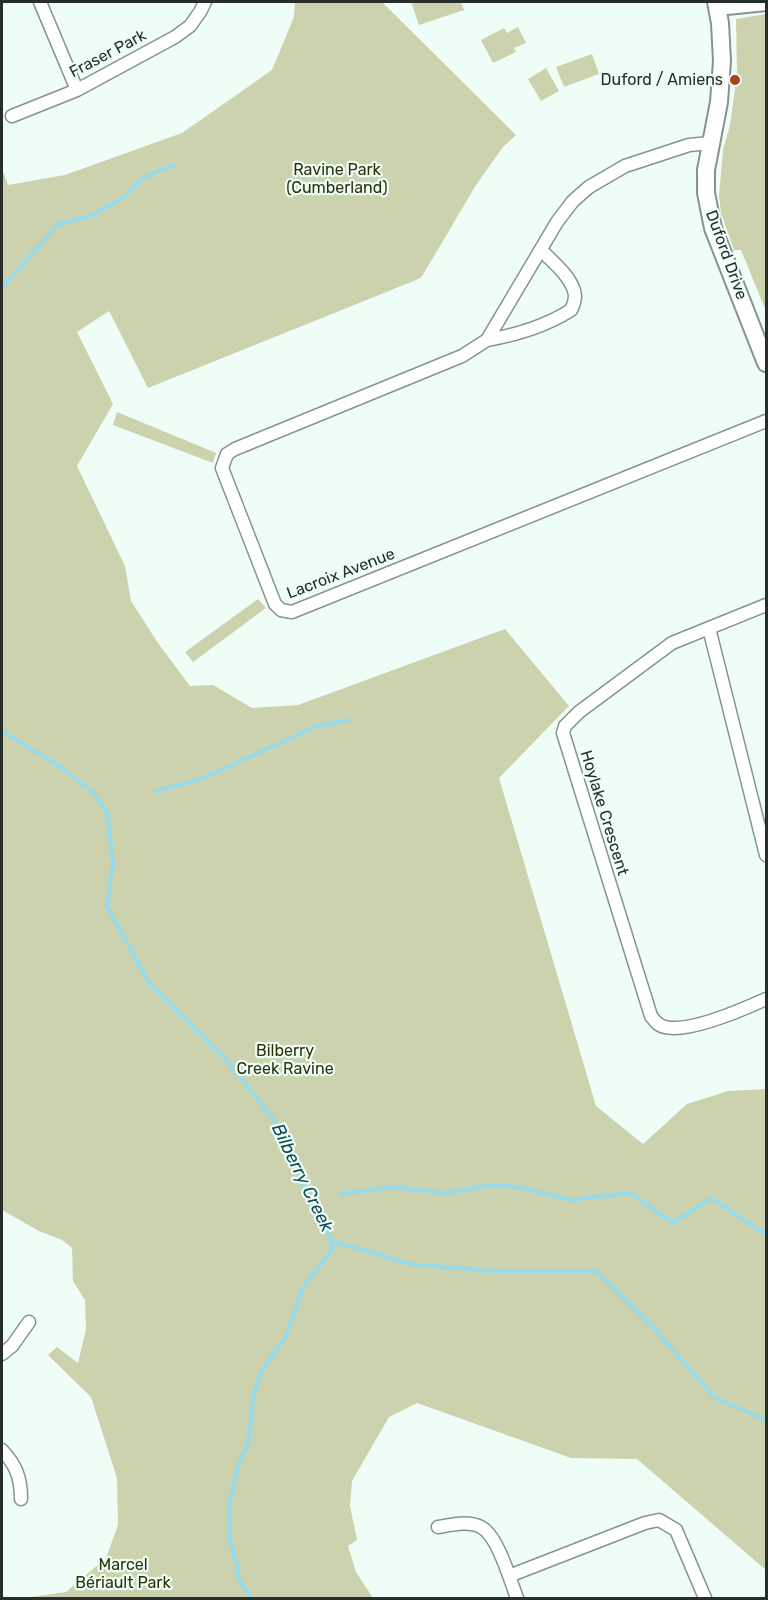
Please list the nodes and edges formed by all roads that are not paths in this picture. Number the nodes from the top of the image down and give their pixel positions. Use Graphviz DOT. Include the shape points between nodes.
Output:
graph roads {
  1 [pos="40,2"];
  2 [pos="205,2"];
  3 [pos="766,2"];
  4 [pos="716,4"];
  5 [pos="77,90"];
  6 [pos="12,116"];
  7 [pos="710,143"];
  8 [pos="541,250"];
  9 [pos="487,340"];
  10 [pos="766,363"];
  11 [pos="766,420"];
  12 [pos="766,605"];
  13 [pos="709,628"];
  14 [pos="766,855"];
  15 [pos="766,999"];
  16 [pos="29,1322"];
  17 [pos="2,1354"];
  18 [pos="2,1450"];
  19 [pos="21,1499"];
  20 [pos="438,1527"];
  21 [pos="509,1576"];
  22 [pos="517,1599"];
  23 [pos="705,1599"];
  1 -- 5 [label="street"];
  2 -- 5 [label="street, Fraser Park" via="190,26 175,38"];
  3 -- 4 [label="street"];
  4 -- 7 [label="street, Duford Drive" via="722,61"];
  5 -- 6 [label="street, Fraser Park"];
  7 -- 8 [label="street, Lacroix Avenue" via="688,145 605,176 573,201"];
  7 -- 10 [label="street, Duford Drive" via="706,193 713,228"];
  8 -- 9 [label="street, Lacroix Avenue"];
  8 -- 9 [label="street, Lacroix Avenue" via="574,289 572,310 513,336"];
  9 -- 11 [label="street, Lacroix Avenue" via="462,356 227,454 224,475 272,597 281,610 304,608"];
  12 -- 13 [label="street, Hoylake Crescent"];
  13 -- 14 [label="street"];
  13 -- 15 [label="street, Hoylake Crescent" via="672,643 579,712 563,733 651,1016 658,1025 673,1028 698,1024"];
  16 -- 17 [label="street"];
  18 -- 19 [label="street" via="13,1462 21,1482"];
  20 -- 21 [label="street" via="480,1527 492,1538"];
  21 -- 22 [label="street"];
  21 -- 23 [label="street" via="658,1520 676,1530"];
}
